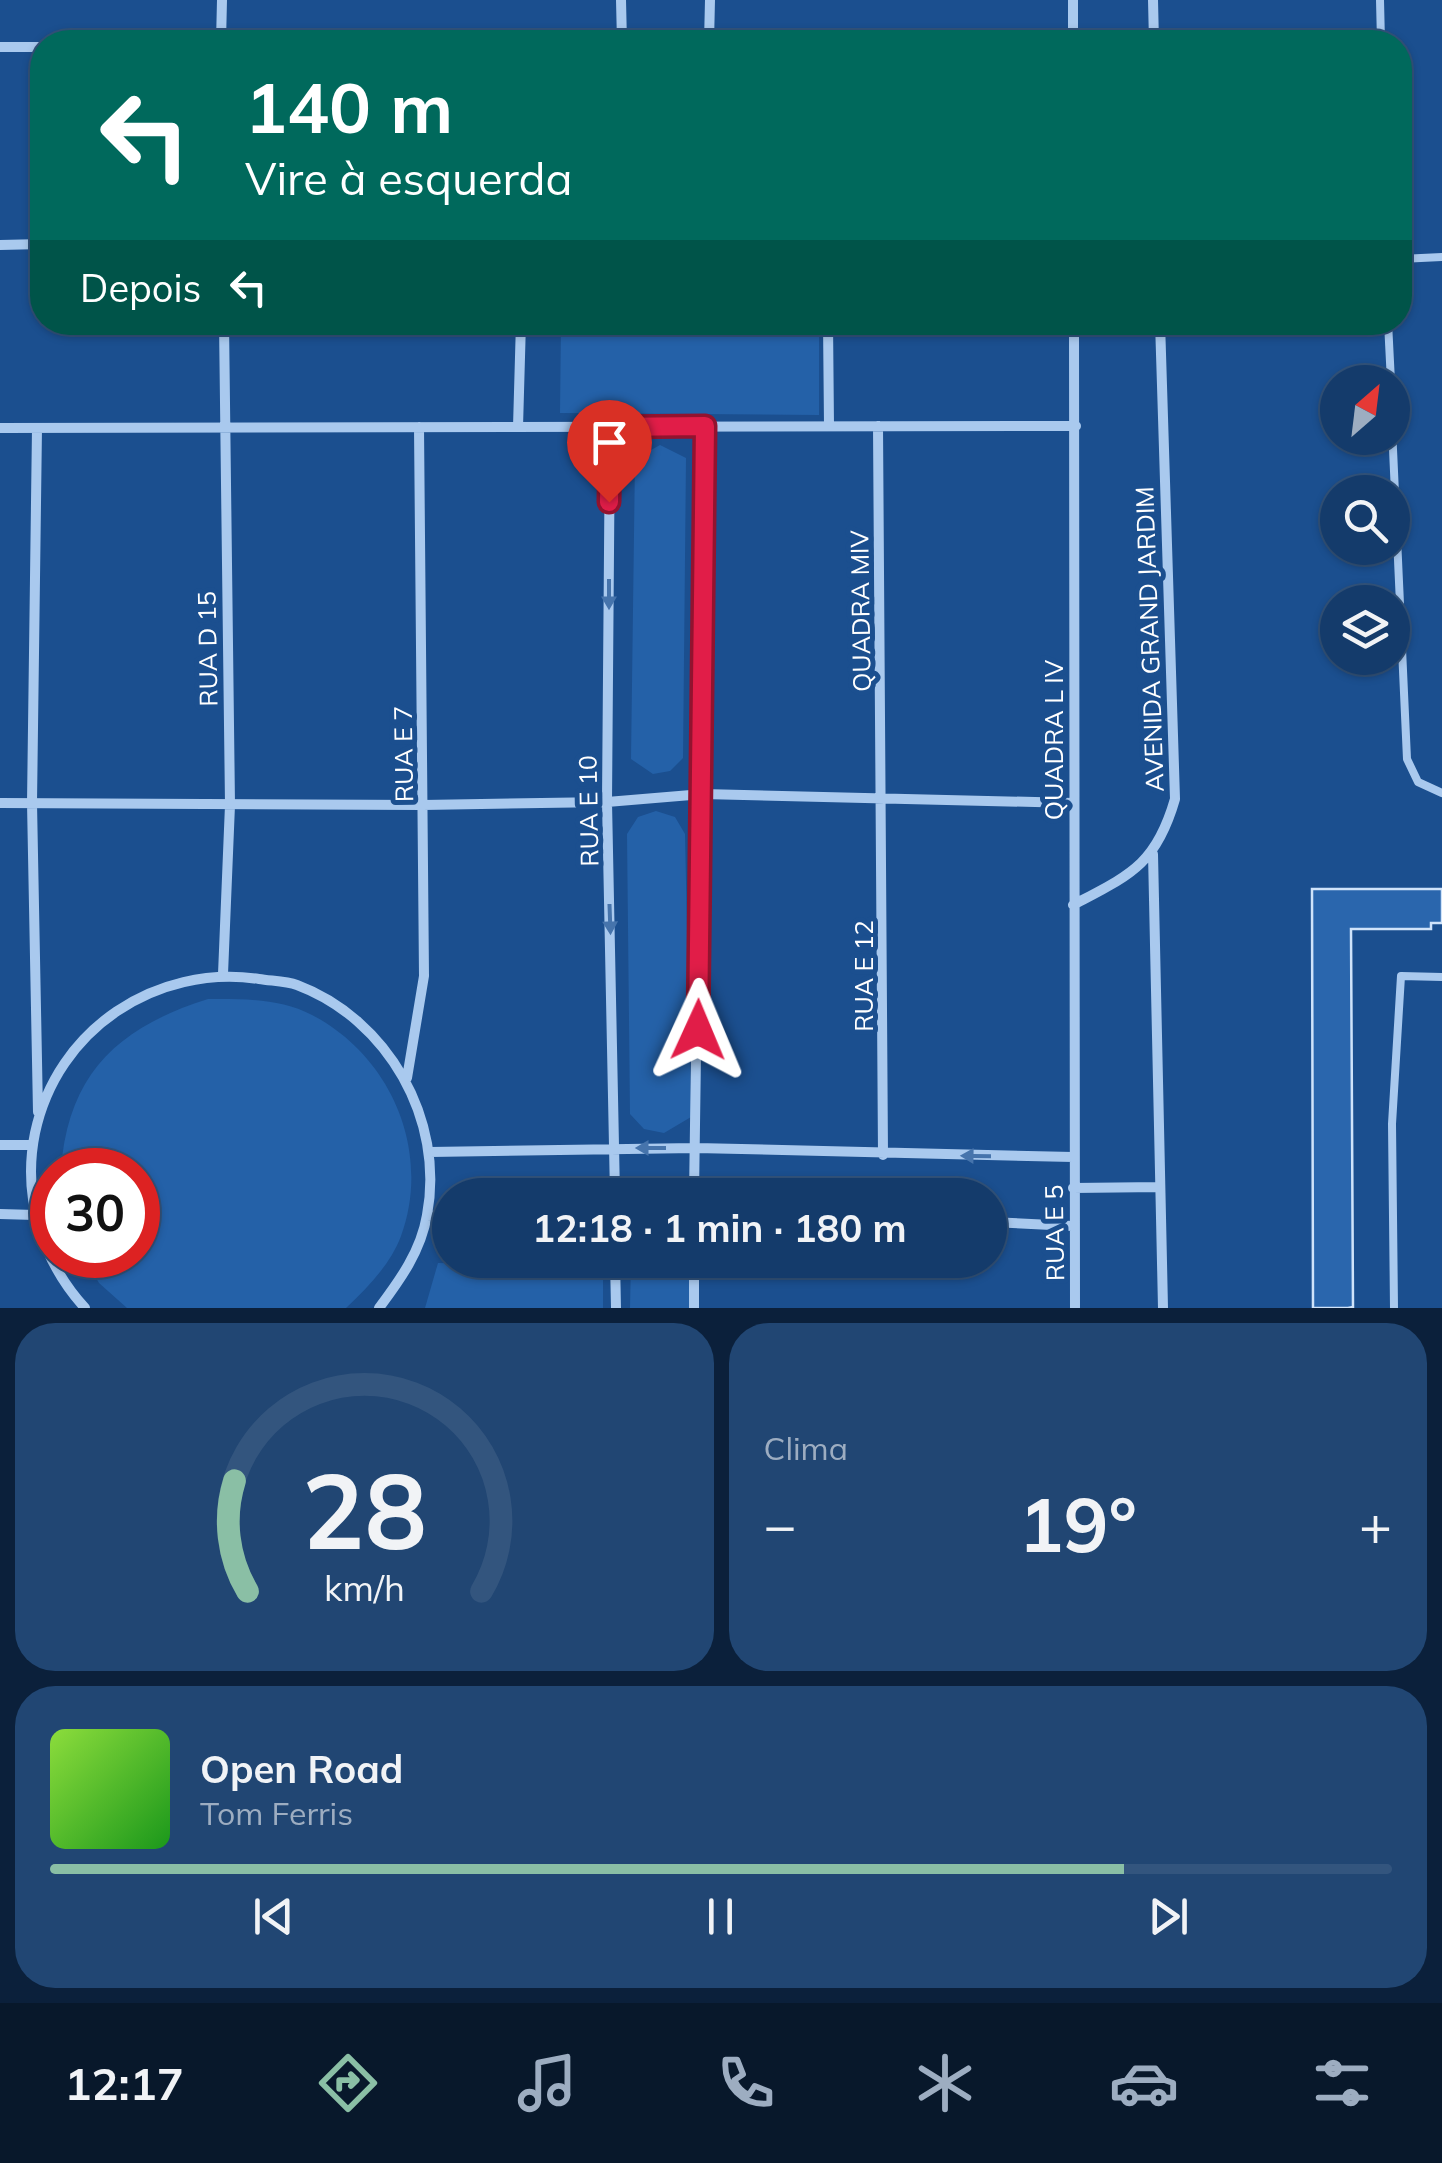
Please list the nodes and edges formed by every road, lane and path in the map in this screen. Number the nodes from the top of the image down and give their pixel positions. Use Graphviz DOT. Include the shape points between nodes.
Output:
graph roads {
  1 [pos="222,0"];
  2 [pos="622,0"];
  3 [pos="710,0"];
  4 [pos="1073,0"];
  5 [pos="1153,0"];
  6 [pos="1380,0"];
  7 [pos="221,30"];
  8 [pos="622,30"];
  9 [pos="709,30"];
  10 [pos="1073,30"];
  11 [pos="1154,30"];
  12 [pos="1381,30"];
  13 [pos="0,47"];
  14 [pos="30,47"];
  15 [pos="30,244"];
  16 [pos="0,245"];
  17 [pos="1442,257"];
  18 [pos="1412,258"];
  19 [pos="224,335"];
  20 [pos="520,335"];
  21 [pos="828,335"];
  22 [pos="1074,335"];
  23 [pos="1161,335"];
  24 [pos="1388,335"];
  25 [pos="1389,365"];
  26 [pos="705,426"];
  27 [pos="829,426"];
  28 [pos="878,426"];
  29 [pos="1076,426"];
  30 [pos="419,427"];
  31 [pos="518,427"];
  32 [pos="610,427"];
  33 [pos="0,428"];
  34 [pos="37,428"];
  35 [pos="223,428"];
  36 [pos="1393,455"];
  37 [pos="1442,793"];
  38 [pos="703,794"];
  39 [pos="883,796"];
  40 [pos="607,802"];
  41 [pos="0,803"];
  42 [pos="32,803"];
  43 [pos="1072,803"];
  44 [pos="424,804"];
  45 [pos="230,805"];
  46 [pos="1153,854"];
  47 [pos="1072,905"];
  48 [pos="223,974"];
  49 [pos="1442,977"];
  50 [pos="407,1078"];
  51 [pos="38,1117"];
  52 [pos="32,1145"];
  53 [pos="0,1146"];
  54 [pos="32,1148"];
  55 [pos="616,1148"];
  56 [pos="696,1148"];
  57 [pos="430,1152"];
  58 [pos="883,1155"];
  59 [pos="1073,1158"];
  60 [pos="615,1178"];
  61 [pos="695,1178"];
  62 [pos="1160,1187"];
  63 [pos="1073,1188"];
  64 [pos="0,1214"];
  65 [pos="30,1215"];
  66 [pos="427,1216"];
  67 [pos="432,1216"];
  68 [pos="1007,1223"];
  69 [pos="1072,1226"];
  70 [pos="64,1278"];
  71 [pos="615,1278"];
  72 [pos="694,1278"];
  73 [pos="85,1308"];
  74 [pos="379,1308"];
  75 [pos="616,1308"];
  76 [pos="694,1308"];
  77 [pos="1075,1308"];
  78 [pos="1163,1308"];
  79 [pos="1394,1308"];
  1 -- 7 [label="street"];
  2 -- 8 [label="street"];
  3 -- 9 [label="street"];
  4 -- 10 [label="street"];
  5 -- 11 [label="street"];
  6 -- 12 [label="lane"];
  13 -- 14 [label="street"];
  15 -- 16 [label="street"];
  17 -- 18 [label="lane"];
  19 -- 35 [label="street, RUA D 15"];
  20 -- 31 [label="street"];
  21 -- 27 [label="street"];
  22 -- 29 [label="street, QUADRA L IV"];
  23 -- 46 [label="street, AVENIDA GRAND JARDIM" via="1177,746 1175,799"];
  24 -- 25 [label="lane"];
  26 -- 27 [label="street"];
  26 -- 32 [label="street"];
  26 -- 38 [label="street"];
  27 -- 28 [label="street"];
  28 -- 29 [label="street"];
  28 -- 39 [label="street, QUADRA MIV"];
  29 -- 43 [label="street, QUADRA L IV"];
  30 -- 31 [label="street"];
  30 -- 35 [label="street"];
  30 -- 44 [label="street, RUA E 7"];
  31 -- 32 [label="street"];
  32 -- 40 [label="street, RUA E 10, one-way"];
  33 -- 34 [label="street"];
  34 -- 35 [label="street"];
  34 -- 42 [label="street"];
  35 -- 45 [label="street, RUA D 15"];
  36 -- 37 [label="lane" via="1406,758 1418,782"];
  38 -- 39 [label="street"];
  38 -- 40 [label="street"];
  38 -- 56 [label="street"];
  39 -- 43 [label="street"];
  39 -- 58 [label="street, RUA E 12"];
  40 -- 44 [label="street"];
  40 -- 55 [label="street, RUA E 10, one-way"];
  41 -- 42 [label="street"];
  42 -- 45 [label="street"];
  42 -- 51 [label="street"];
  43 -- 47 [label="street, QUADRA L IV"];
  44 -- 45 [label="street"];
  44 -- 50 [label="street, RUA E 7" via="424,976"];
  45 -- 48 [label="street, RUA D 15"];
  46 -- 47 [label="street" via="1135,873"];
  46 -- 62 [label="street"];
  47 -- 59 [label="street, QUADRA L IV"];
  48 -- 50 [label="street" via="296,984 360,1021"];
  48 -- 51 [label="street" via="162,985 107,1015 64,1061"];
  49 -- 79 [label="lane" via="1402,976 1392,1124"];
  50 -- 57 [label="street"];
  51 -- 52 [label="street"];
  52 -- 53 [label="street"];
  52 -- 54 [label="street"];
  56 -- 55 [label="street, one-way"];
  55 -- 57 [label="street"];
  55 -- 60 [label="street, RUA E 10"];
  56 -- 58 [label="street"];
  56 -- 61 [label="street"];
  57 -- 66 [label="street"];
  59 -- 58 [label="street, one-way"];
  59 -- 63 [label="street, RUA E 5"];
  62 -- 63 [label="street"];
  62 -- 78 [label="street"];
  63 -- 69 [label="street, RUA E 5"];
  64 -- 65 [label="street"];
  66 -- 67 [label="street"];
  66 -- 74 [label="street" via="408,1270"];
  68 -- 69 [label="street"];
  69 -- 77 [label="street, RUA E 5"];
  70 -- 73 [label="street"];
  71 -- 75 [label="street"];
  72 -- 76 [label="street"];
}
